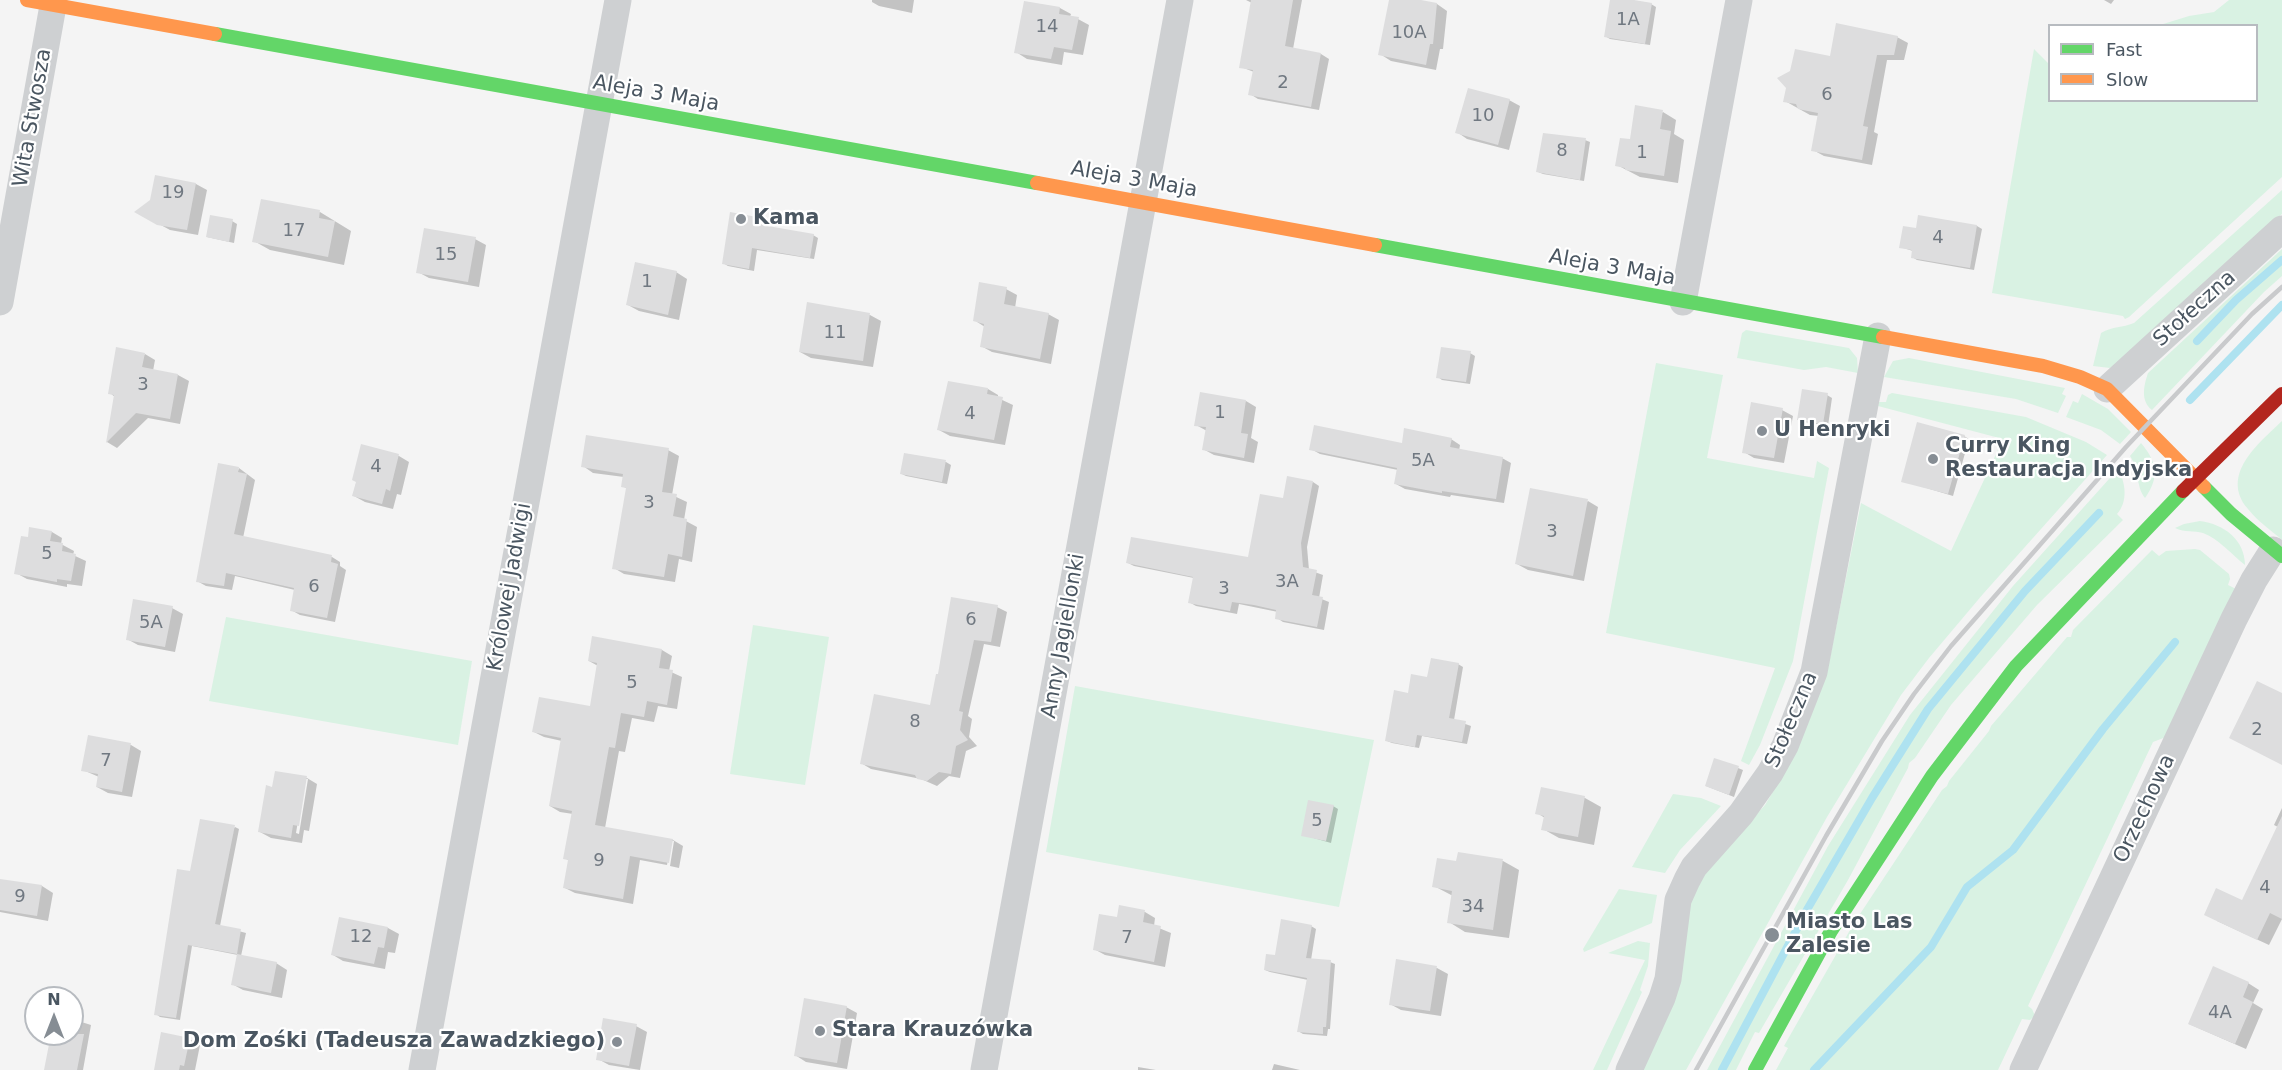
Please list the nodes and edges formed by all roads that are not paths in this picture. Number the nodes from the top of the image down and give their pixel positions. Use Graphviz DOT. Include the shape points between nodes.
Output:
graph roads {
  1 [pos="618,0"];
  2 [pos="1180,0"];
  3 [pos="1740,0"];
  4 [pos="45,1"];
  5 [pos="600,105"];
  6 [pos="1143,202"];
  7 [pos="2282,229"];
  8 [pos="0,302"];
  9 [pos="1683,302"];
  10 [pos="1878,336"];
  11 [pos="2107,389"];
  12 [pos="2282,394"];
  13 [pos="2196,478"];
  14 [pos="2278,553"];
  15 [pos="422,1070"];
  16 [pos="984,1070"];
  17 [pos="1629,1070"];
  18 [pos="1755,1070"];
  19 [pos="2023,1070"];
  1 -- 5 [label="street, Królowej Jadwigi"];
  2 -- 6 [label="street, Anny Jagiellonki"];
  3 -- 9 [label="street"];
  4 -- 5 [label="street, Aleja 3 Maja"];
  4 -- 8 [label="street, Wita Stwosza"];
  5 -- 6 [label="street, Aleja 3 Maja"];
  5 -- 15 [label="street, Królowej Jadwigi"];
  6 -- 9 [label="street, Aleja 3 Maja"];
  6 -- 16 [label="street, Anny Jagiellonki"];
  7 -- 11 [label="street, Stołeczna"];
  9 -- 10 [label="street, Aleja 3 Maja"];
  10 -- 11 [label="street, Aleja 3 Maja" via="2043,366"];
  10 -- 17 [label="street, Stołeczna" via="1814,672 1770,773 1687,880 1678,900 1668,979"];
  11 -- 13 [label="street, Aleja 3 Maja"];
  12 -- 13 [label="street"];
  13 -- 14 [label="street, Aleja 3 Maja"];
  13 -- 18 [label="street" via="2016,666 1932,776 1832,931"];
  14 -- 19 [label="street, Orzechowa" via="2254,580 2234,619"];
}
